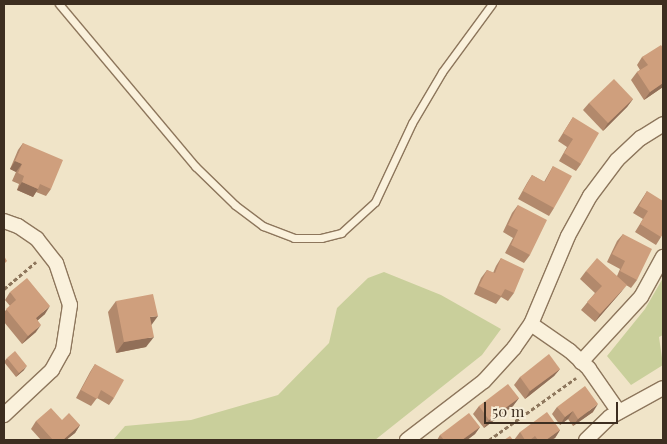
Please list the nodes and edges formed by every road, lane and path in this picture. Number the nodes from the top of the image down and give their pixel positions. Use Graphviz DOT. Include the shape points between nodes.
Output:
graph roads {
  1 [pos="59,4"];
  2 [pos="492,4"];
  3 [pos="663,124"];
  4 [pos="4,222"];
  5 [pos="48,252"];
  6 [pos="663,257"];
  7 [pos="4,290"];
  8 [pos="531,324"];
  9 [pos="585,366"];
  10 [pos="663,388"];
  11 [pos="619,412"];
  12 [pos="4,415"];
  13 [pos="407,440"];
  14 [pos="489,440"];
  15 [pos="586,440"];
  1 -- 2 [label="lane" via="195,166 235,205 263,226 294,238 321,238 341,233 375,202 412,123 442,72"];
  3 -- 8 [label="street" via="641,138 617,160 590,196 568,236"];
  4 -- 5 [label="street" via="18,226 37,239"];
  5 -- 7 [label="path"];
  5 -- 12 [label="street" via="66,284 70,305 63,350 37,387"];
  6 -- 9 [label="street" via="641,297"];
  8 -- 9 [label="street"];
  8 -- 13 [label="street" via="484,381"];
  9 -- 11 [label="street"];
  9 -- 14 [label="path"];
  10 -- 11 [label="street"];
  11 -- 15 [label="street"];
}
